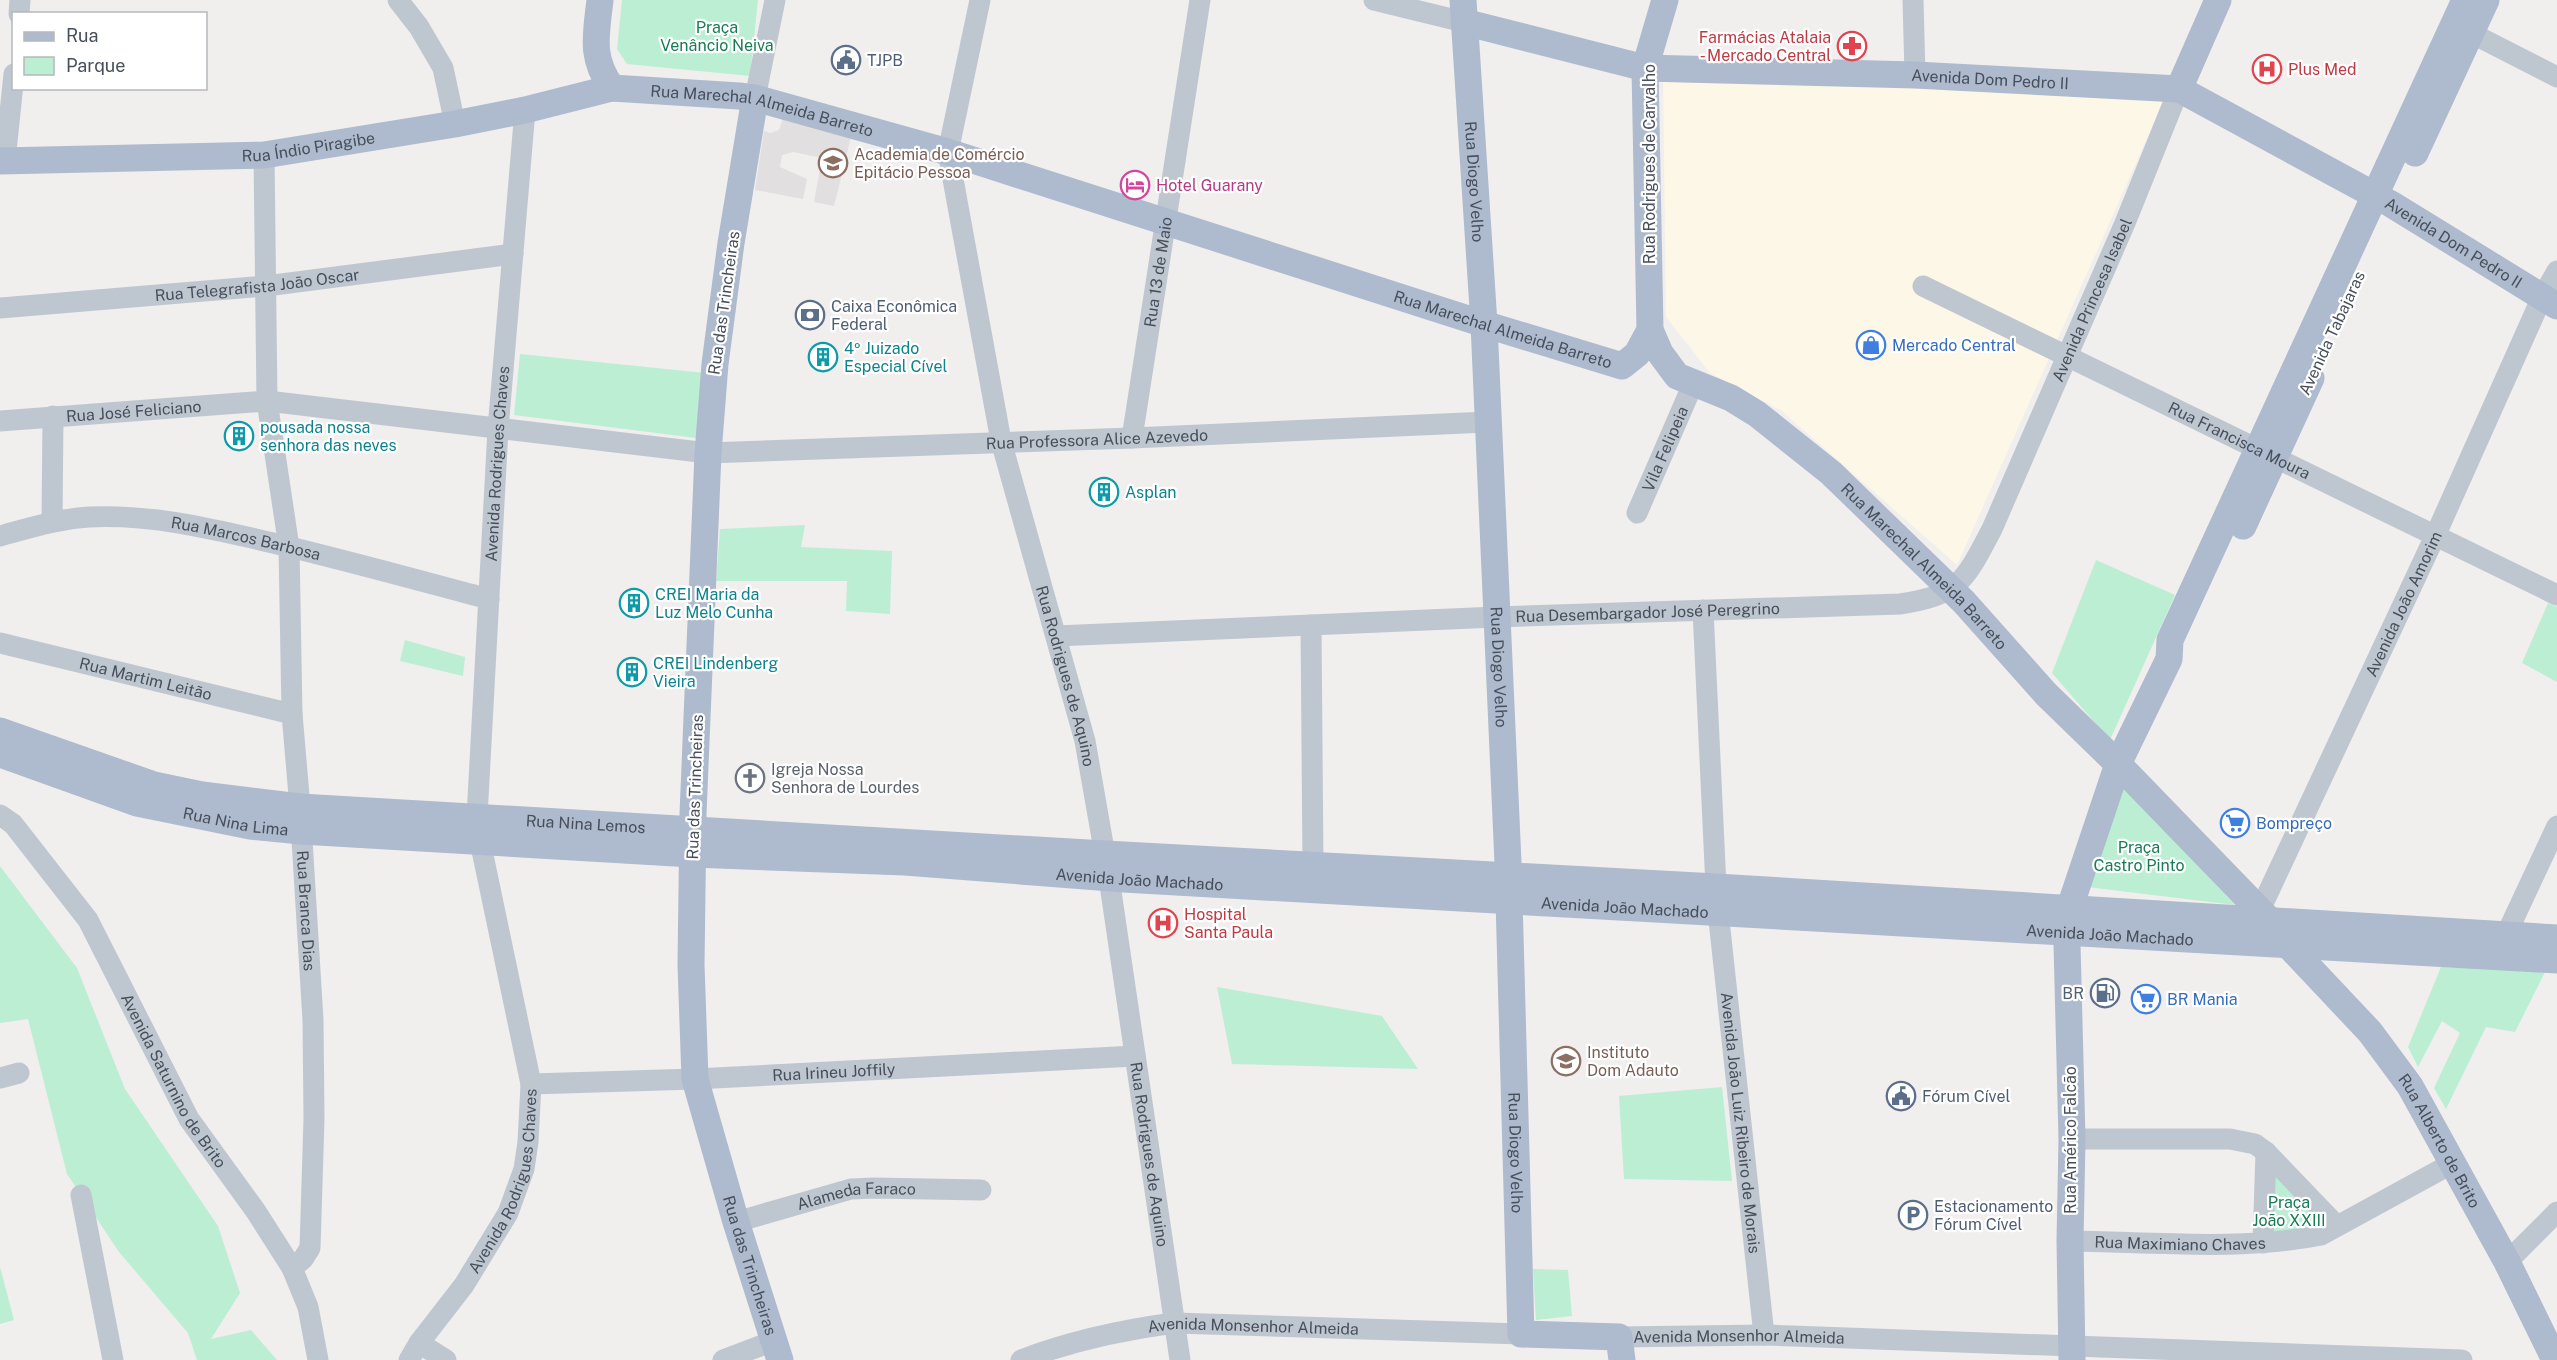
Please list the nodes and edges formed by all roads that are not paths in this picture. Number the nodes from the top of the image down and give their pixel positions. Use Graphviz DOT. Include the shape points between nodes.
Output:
graph roads {
  1 [pos="398,0"];
  2 [pos="600,0"];
  3 [pos="775,0"];
  4 [pos="980,0"];
  5 [pos="1200,0"];
  6 [pos="1374,0"];
  7 [pos="1665,0"];
  8 [pos="1913,0"];
  9 [pos="2218,0"];
  10 [pos="2465,0"];
  11 [pos="2486,0"];
  12 [pos="1464,11"];
  13 [pos="2471,33"];
  14 [pos="1645,68"];
  15 [pos="1915,75"];
  16 [pos="2557,77"];
  17 [pos="612,88"];
  18 [pos="2179,89"];
  19 [pos="12,90"];
  20 [pos="755,98"];
  21 [pos="525,110"];
  22 [pos="455,124"];
  23 [pos="948,153"];
  24 [pos="264,155"];
  25 [pos="3,161"];
  26 [pos="2383,199"];
  27 [pos="1165,223"];
  28 [pos="513,254"];
  29 [pos="2557,271"];
  30 [pos="266,286"];
  31 [pos="1923,286"];
  32 [pos="2550,302"];
  33 [pos="0,308"];
  34 [pos="1484,324"];
  35 [pos="1650,330"];
  36 [pos="2066,355"];
  37 [pos="1693,384"];
  38 [pos="267,401"];
  39 [pos="53,416"];
  40 [pos="0,421"];
  41 [pos="1487,422"];
  42 [pos="498,429"];
  43 [pos="1132,438"];
  44 [pos="1001,441"];
  45 [pos="708,453"];
  46 [pos="2266,455"];
  47 [pos="1637,513"];
  48 [pos="52,522"];
  49 [pos="2436,534"];
  50 [pos="0,536"];
  51 [pos="289,547"];
  52 [pos="1951,590"];
  53 [pos="2557,595"];
  54 [pos="489,598"];
  55 [pos="1703,610"];
  56 [pos="1496,617"];
  57 [pos="1311,625"];
  58 [pos="1056,636"];
  59 [pos="0,643"];
  60 [pos="292,714"];
  61 [pos="0,730"];
  62 [pos="0,754"];
  63 [pos="2118,764"];
  64 [pos="0,815"];
  65 [pos="301,819"];
  66 [pos="2557,826"];
  67 [pos="478,829"];
  68 [pos="692,842"];
  69 [pos="1313,865"];
  70 [pos="1107,866"];
  71 [pos="1509,888"];
  72 [pos="1717,899"];
  73 [pos="2265,916"];
  74 [pos="2069,920"];
  75 [pos="2506,935"];
  76 [pos="2557,938"];
  77 [pos="2288,945"];
  78 [pos="2557,960"];
  79 [pos="1135,1056"];
  80 [pos="695,1078"];
  81 [pos="531,1084"];
  82 [pos="2072,1139"];
  83 [pos="2266,1152"];
  84 [pos="2451,1164"];
  85 [pos="981,1190"];
  86 [pos="81,1195"];
  87 [pos="2557,1212"];
  88 [pos="736,1222"];
  89 [pos="2337,1226"];
  90 [pos="2070,1241"];
  91 [pos="2263,1243"];
  92 [pos="2507,1262"];
  93 [pos="292,1268"];
  94 [pos="1174,1323"];
  95 [pos="1521,1334"];
  96 [pos="1764,1335"];
  97 [pos="1621,1348"];
  98 [pos="777,1350"];
  99 [pos="414,1351"];
  100 [pos="2071,1354"];
  101 [pos="113,1360"];
  102 [pos="318,1360"];
  103 [pos="446,1360"];
  104 [pos="723,1360"];
  105 [pos="1021,1360"];
  106 [pos="1180,1360"];
  107 [pos="2463,1360"];
  108 [pos="2555,1360"];
  1 -- 22 [label="street" via="443,68"];
  2 -- 17 [label="main road" via="596,56"];
  3 -- 20 [label="street"];
  4 -- 23 [label="street, Rua Rodrigues de Aquino"];
  5 -- 27 [label="street, Rua 13 de Maio"];
  6 -- 12 [label="street, Avenida Dom Pedro II"];
  7 -- 14 [label="main road, Rua Rodrigues de Carvalho"];
  8 -- 15 [label="street"];
  9 -- 18 [label="main road, Avenida Princesa Isabel"];
  10 -- 26 [label="main road, Avenida Tabajaras"];
  11 -- 13 [label="main road, Avenida Tabajaras"];
  12 -- 14 [label="main road, Avenida Dom Pedro II"];
  12 -- 34 [label="main road, Rua Diogo Velho"];
  13 -- 16 [label="street"];
  13 -- 26 [label="main road, Avenida Tabajaras"];
  14 -- 15 [label="main road, Avenida Dom Pedro II"];
  14 -- 35 [label="main road, Rua Rodrigues de Carvalho"];
  15 -- 18 [label="main road, Avenida Dom Pedro II"];
  17 -- 20 [label="main road, Rua Marechal Almeida Barreto"];
  17 -- 21 [label="main road, Rua Índio Piragibe"];
  18 -- 26 [label="main road, Avenida Dom Pedro II"];
  18 -- 36 [label="street, Avenida Princesa Isabel"];
  19 -- 25 [label="street"];
  20 -- 23 [label="main road, Rua Marechal Almeida Barreto"];
  20 -- 45 [label="main road, Rua das Trincheiras" via="731,243"];
  21 -- 22 [label="main road, Rua Índio Piragibe"];
  21 -- 28 [label="street, Avenida Rodrigues Chaves"];
  22 -- 24 [label="main road, Rua Índio Piragibe"];
  23 -- 27 [label="main road, Rua Marechal Almeida Barreto"];
  23 -- 44 [label="street, Rua Rodrigues de Aquino"];
  24 -- 25 [label="main road, Rua Índio Piragibe"];
  24 -- 30 [label="street, Rua Branca Dias"];
  26 -- 32 [label="main road, Avenida Dom Pedro II"];
  26 -- 46 [label="main road, Avenida Tabajaras"];
  27 -- 34 [label="main road, Rua Marechal Almeida Barreto"];
  27 -- 43 [label="street, Rua 13 de Maio"];
  28 -- 30 [label="street, Rua Telegrafista João Oscar"];
  28 -- 42 [label="street, Avenida Rodrigues Chaves"];
  29 -- 32 [label="street, Avenida João Amorim"];
  30 -- 33 [label="street, Rua Telegrafista João Oscar"];
  30 -- 38 [label="street, Rua Branca Dias"];
  31 -- 36 [label="street, Rua Francisca Moura"];
  32 -- 49 [label="street, Avenida João Amorim"];
  34 -- 35 [label="main road, Rua Marechal Almeida Barreto" via="1622,366 1637,354"];
  34 -- 41 [label="main road, Rua Diogo Velho"];
  35 -- 37 [label="main road, Rua Marechal Almeida Barreto" via="1660,353 1677,376"];
  36 -- 46 [label="street, Rua Francisca Moura"];
  36 -- 52 [label="street, Avenida Princesa Isabel" via="1992,529 1965,578"];
  37 -- 47 [label="street, Vila Felipeia"];
  37 -- 52 [label="main road, Rua Marechal Almeida Barreto" via="1731,398 1785,436 1831,473"];
  38 -- 39 [label="street, Rua José Feliciano"];
  38 -- 42 [label="street, Rua José Feliciano"];
  38 -- 51 [label="street, Rua Branca Dias"];
  39 -- 40 [label="street, Rua José Feliciano"];
  39 -- 48 [label="street"];
  41 -- 43 [label="street, Rua Professora Alice Azevedo"];
  41 -- 56 [label="main road, Rua Diogo Velho"];
  42 -- 45 [label="street, Rua Professora Alice Azevedo"];
  42 -- 54 [label="street, Avenida Rodrigues Chaves"];
  43 -- 44 [label="street, Rua Professora Alice Azevedo"];
  44 -- 45 [label="street, Rua Professora Alice Azevedo"];
  44 -- 58 [label="street, Rua Rodrigues de Aquino"];
  45 -- 68 [label="main road, Rua das Trincheiras"];
  46 -- 49 [label="street, Rua Francisca Moura"];
  46 -- 63 [label="main road, Avenida Tabajaras" via="2170,640 2169,659"];
  48 -- 50 [label="street, Rua Marcos Barbosa"];
  48 -- 51 [label="street, Rua Marcos Barbosa" via="124,517 163,520"];
  49 -- 53 [label="street, Rua Francisca Moura"];
  49 -- 73 [label="street, Avenida João Amorim"];
  51 -- 54 [label="street, Rua Marcos Barbosa"];
  51 -- 60 [label="street, Rua Branca Dias"];
  52 -- 55 [label="street, Rua Desembargador José Peregrino" via="1900,604"];
  52 -- 63 [label="main road, Rua Marechal Almeida Barreto" via="2046,694"];
  54 -- 67 [label="street, Avenida Rodrigues Chaves"];
  55 -- 56 [label="street, Rua Desembargador José Peregrino"];
  55 -- 72 [label="street, Avenida João Luiz Ribeiro de Morais"];
  56 -- 57 [label="street, Rua Desembargador José Peregrino"];
  56 -- 71 [label="main road, Rua Diogo Velho"];
  57 -- 58 [label="street, Rua Desembargador José Peregrino"];
  57 -- 69 [label="street"];
  58 -- 70 [label="street, Rua Rodrigues de Aquino" via="1085,741"];
  59 -- 60 [label="street, Rua Martim Leitão"];
  60 -- 65 [label="street, Rua Branca Dias"];
  61 -- 65 [label="main road, Rua Nina Lima" via="154,785"];
  62 -- 65 [label="main road, Rua Nina Lima" via="137,803 250,826"];
  63 -- 73 [label="main road, Rua Marechal Almeida Barreto"];
  63 -- 74 [label="main road, Avenida Tabajaras"];
  64 -- 93 [label="street, Avenida Saturnino de Brito" via="13,824 88,920 189,1119"];
  65 -- 67 [label="main road, Rua Nina Lima"];
  65 -- 93 [label="street, Rua Branca Dias" via="313,1020 314,1119 310,1248"];
  66 -- 75 [label="street"];
  67 -- 68 [label="main road, Rua Nina Lemos"];
  67 -- 81 [label="street, Avenida Rodrigues Chaves"];
  68 -- 70 [label="main road, Avenida João Machado" via="905,862"];
  68 -- 80 [label="main road, Rua das Trincheiras"];
  69 -- 70 [label="main road, Avenida João Machado"];
  69 -- 71 [label="main road, Avenida João Machado"];
  70 -- 71 [label="main road, Avenida João Machado"];
  70 -- 79 [label="street, Rua Rodrigues de Aquino"];
  71 -- 72 [label="main road, Avenida João Machado"];
  71 -- 95 [label="main road, Rua Diogo Velho"];
  72 -- 74 [label="main road, Avenida João Machado"];
  72 -- 96 [label="street, Avenida João Luiz Ribeiro de Morais"];
  73 -- 74 [label="main road, Avenida João Machado"];
  73 -- 75 [label="main road, Avenida João Machado"];
  74 -- 77 [label="main road, Avenida João Machado"];
  74 -- 82 [label="main road, Rua Américo Falcão"];
  75 -- 76 [label="main road, Avenida João Machado"];
  77 -- 78 [label="main road, Avenida João Machado"];
  77 -- 84 [label="main road, Rua Alberto de Brito" via="2391,1058"];
  79 -- 80 [label="street, Rua Irineu Joffily"];
  79 -- 94 [label="street, Rua Rodrigues de Aquino"];
  80 -- 81 [label="street, Rua Irineu Joffily"];
  80 -- 88 [label="main road, Rua das Trincheiras"];
  81 -- 99 [label="street, Avenida Rodrigues Chaves" via="524,1169 508,1213 464,1285"];
  82 -- 83 [label="street" via="2230,1139 2255,1144"];
  82 -- 90 [label="main road, Rua Américo Falcão"];
  83 -- 89 [label="street"];
  83 -- 91 [label="street"];
  84 -- 89 [label="street, Rua Maximiano Chaves"];
  84 -- 92 [label="main road, Rua Alberto de Brito"];
  85 -- 88 [label="street, Alameda Faraco" via="851,1190"];
  86 -- 101 [label="street"];
  87 -- 92 [label="street"];
  88 -- 98 [label="main road, Rua das Trincheiras"];
  89 -- 91 [label="street, Rua Maximiano Chaves" via="2321,1235"];
  90 -- 91 [label="street, Rua Maximiano Chaves"];
  90 -- 100 [label="main road, Rua Américo Falcão"];
  92 -- 108 [label="main road, Rua Alberto de Brito"];
  93 -- 102 [label="street, Avenida Saturnino de Brito" via="308,1307"];
  94 -- 95 [label="street, Avenida Monsenhor Almeida"];
  94 -- 105 [label="street, Avenida Monsenhor Almeida" via="1122,1329"];
  94 -- 106 [label="street, Rua Rodrigues de Aquino"];
  95 -- 97 [label="main road, Avenida Monsenhor Almeida"];
  96 -- 97 [label="street, Avenida Monsenhor Almeida"];
  96 -- 100 [label="street, Avenida Monsenhor Almeida"];
  98 -- 104 [label="street"];
  99 -- 103 [label="street"];
  100 -- 107 [label="street, Avenida Monsenhor Almeida"];
}
